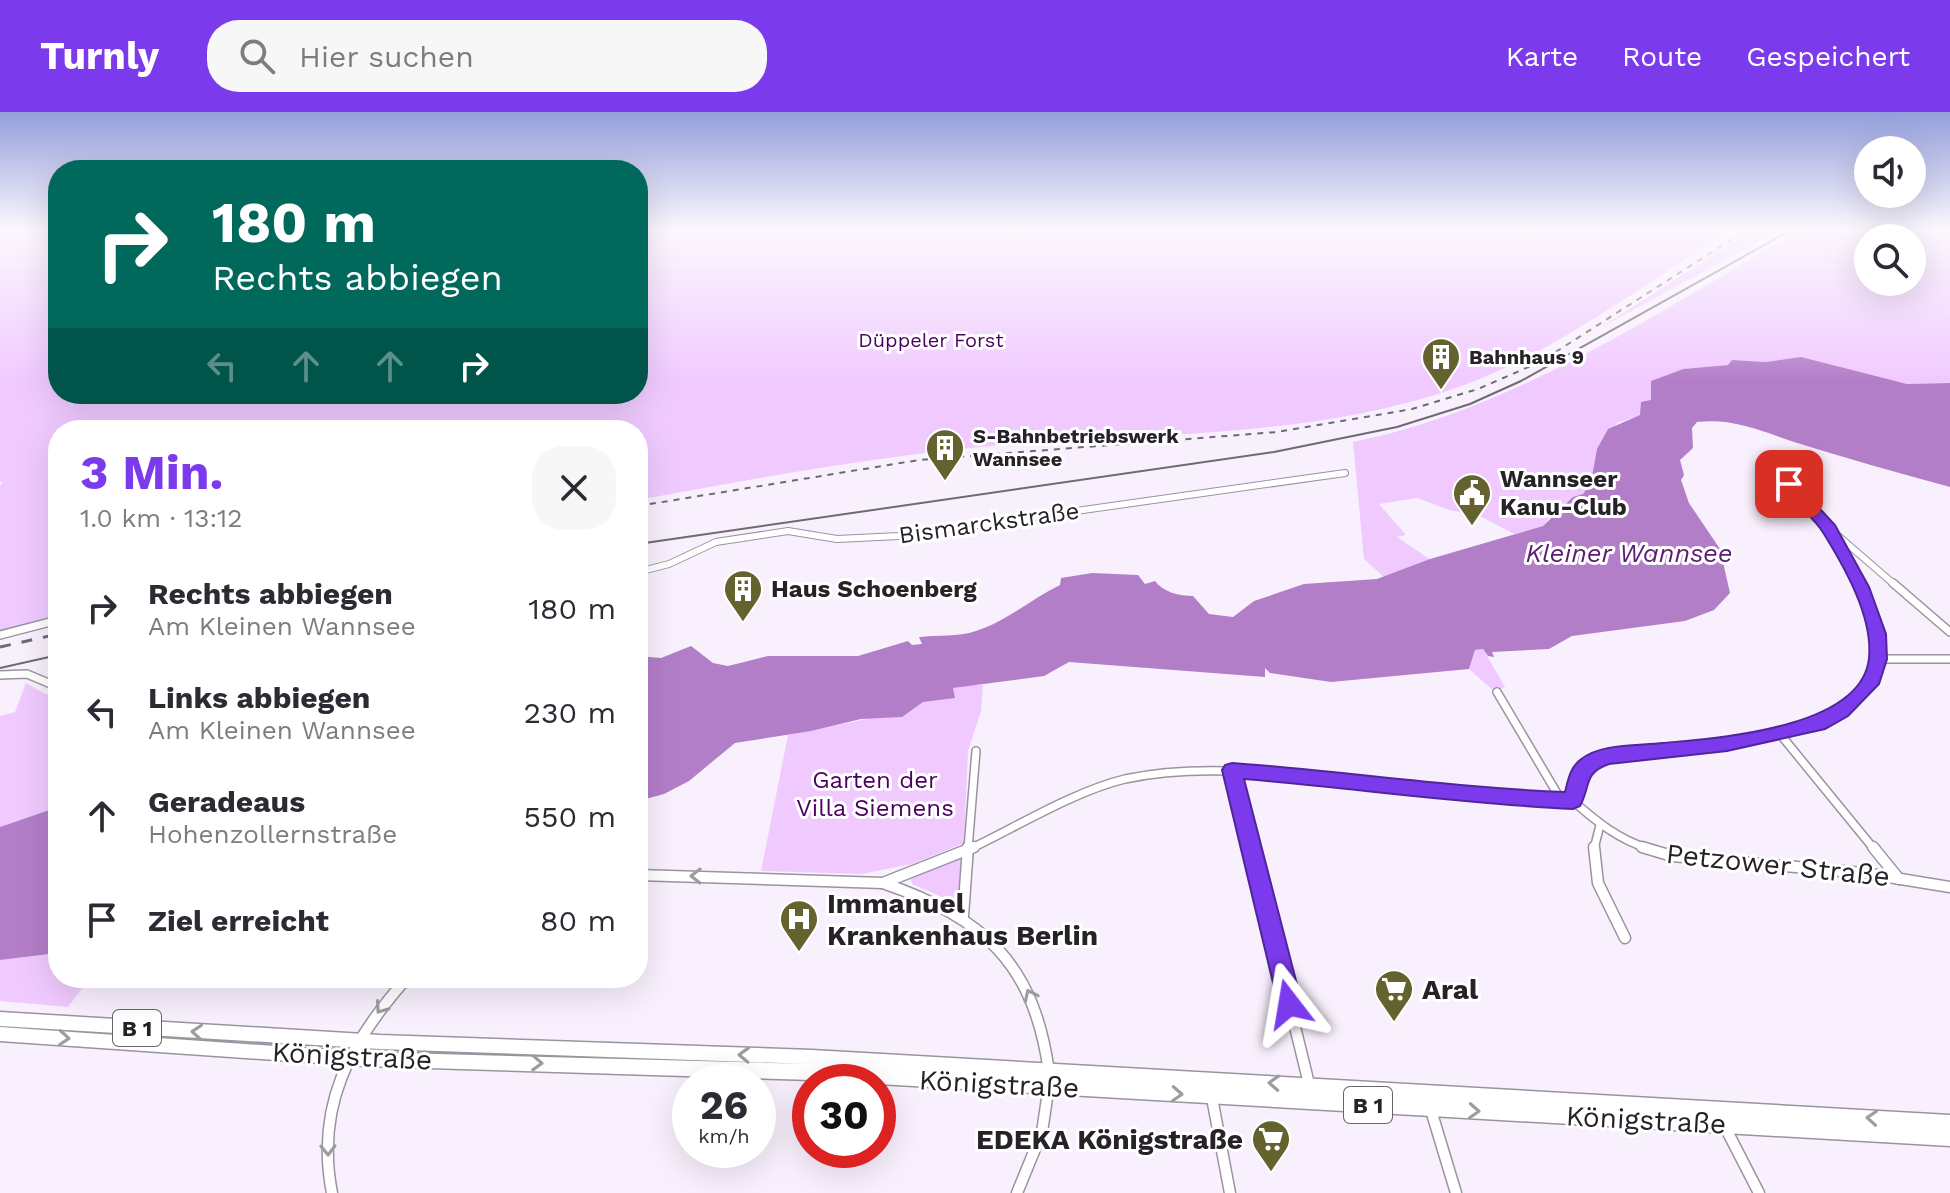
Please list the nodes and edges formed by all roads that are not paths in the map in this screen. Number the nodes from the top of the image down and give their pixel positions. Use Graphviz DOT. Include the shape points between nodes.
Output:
graph roads {
  1 [pos="1345,473"];
  2 [pos="1786,485"];
  3 [pos="1829,528"];
  4 [pos="648,569"];
  5 [pos="48,623"];
  6 [pos="1950,632"];
  7 [pos="0,635"];
  8 [pos="1878,659"];
  9 [pos="1950,659"];
  10 [pos="0,675"];
  11 [pos="48,683"];
  12 [pos="1497,692"];
  13 [pos="1780,734"];
  14 [pos="976,751"];
  15 [pos="1232,770"];
  16 [pos="1561,800"];
  17 [pos="1573,801"];
  18 [pos="1600,825"];
  19 [pos="970,849"];
  20 [pos="648,875"];
  21 [pos="1899,879"];
  22 [pos="883,883"];
  23 [pos="1950,887"];
  24 [pos="963,916"];
  25 [pos="1625,938"];
  26 [pos="398,988"];
  27 [pos="0,1019"];
  28 [pos="0,1034"];
  29 [pos="359,1041"];
  30 [pos="349,1058"];
  31 [pos="1049,1078"];
  32 [pos="1210,1088"];
  33 [pos="1311,1093"];
  34 [pos="1428,1100"];
  35 [pos="1720,1117"];
  36 [pos="1950,1123"];
  37 [pos="1950,1138"];
  38 [pos="332,1193"];
  39 [pos="1017,1193"];
  40 [pos="1230,1193"];
  41 [pos="1456,1193"];
  42 [pos="1759,1193"];
  1 -- 4 [label="street, Bismarckstraße" via="899,536 837,539 793,531 726,540"];
  2 -- 3 [label="street"];
  3 -- 6 [label="street"];
  3 -- 8 [label="street" via="1870,609"];
  5 -- 7 [label="street"];
  8 -- 9 [label="street"];
  8 -- 13 [label="street" via="1872,679 1841,711 1818,724"];
  10 -- 11 [label="street" via="27,674"];
  12 -- 16 [label="street"];
  13 -- 17 [label="street" via="1607,756 1581,772"];
  13 -- 21 [label="street"];
  14 -- 19 [label="street"];
  15 -- 16 [label="street"];
  15 -- 19 [label="street" via="1174,771 1122,780"];
  15 -- 33 [label="street"];
  16 -- 17 [label="street"];
  17 -- 18 [label="street, Petzower Straße"];
  18 -- 21 [label="street, Petzower Straße" via="1630,843 1672,856"];
  18 -- 25 [label="street" via="1592,860 1598,886"];
  19 -- 22 [label="street"];
  19 -- 24 [label="street"];
  22 -- 20 [label="street, one-way"];
  21 -- 23 [label="street, Petzower Straße"];
  22 -- 24 [label="street"];
  31 -- 24 [label="street, one-way" via="1043,1032 1023,981 997,946"];
  26 -- 29 [label="street, one-way"];
  29 -- 27 [label="main road, Königstraße / B 1, one-way"];
  28 -- 30 [label="main road, Königstraße / B 1, one-way"];
  29 -- 30 [label="street"];
  31 -- 29 [label="main road, Königstraße / B 1, one-way" via="794,1057"];
  30 -- 31 [label="main road, Königstraße / B 1, one-way"];
  30 -- 38 [label="street, one-way" via="328,1130"];
  31 -- 32 [label="main road, Königstraße / B 1"];
  31 -- 39 [label="street" via="1042,1132"];
  32 -- 33 [label="main road, Königstraße / B 1"];
  32 -- 40 [label="street"];
  33 -- 34 [label="main road, Königstraße / B 1"];
  34 -- 35 [label="main road, Königstraße / B 1"];
  34 -- 41 [label="street"];
  36 -- 35 [label="main road, Königstraße / B 1, one-way"];
  35 -- 37 [label="main road, Königstraße / B 1"];
  35 -- 42 [label="street"];
}
